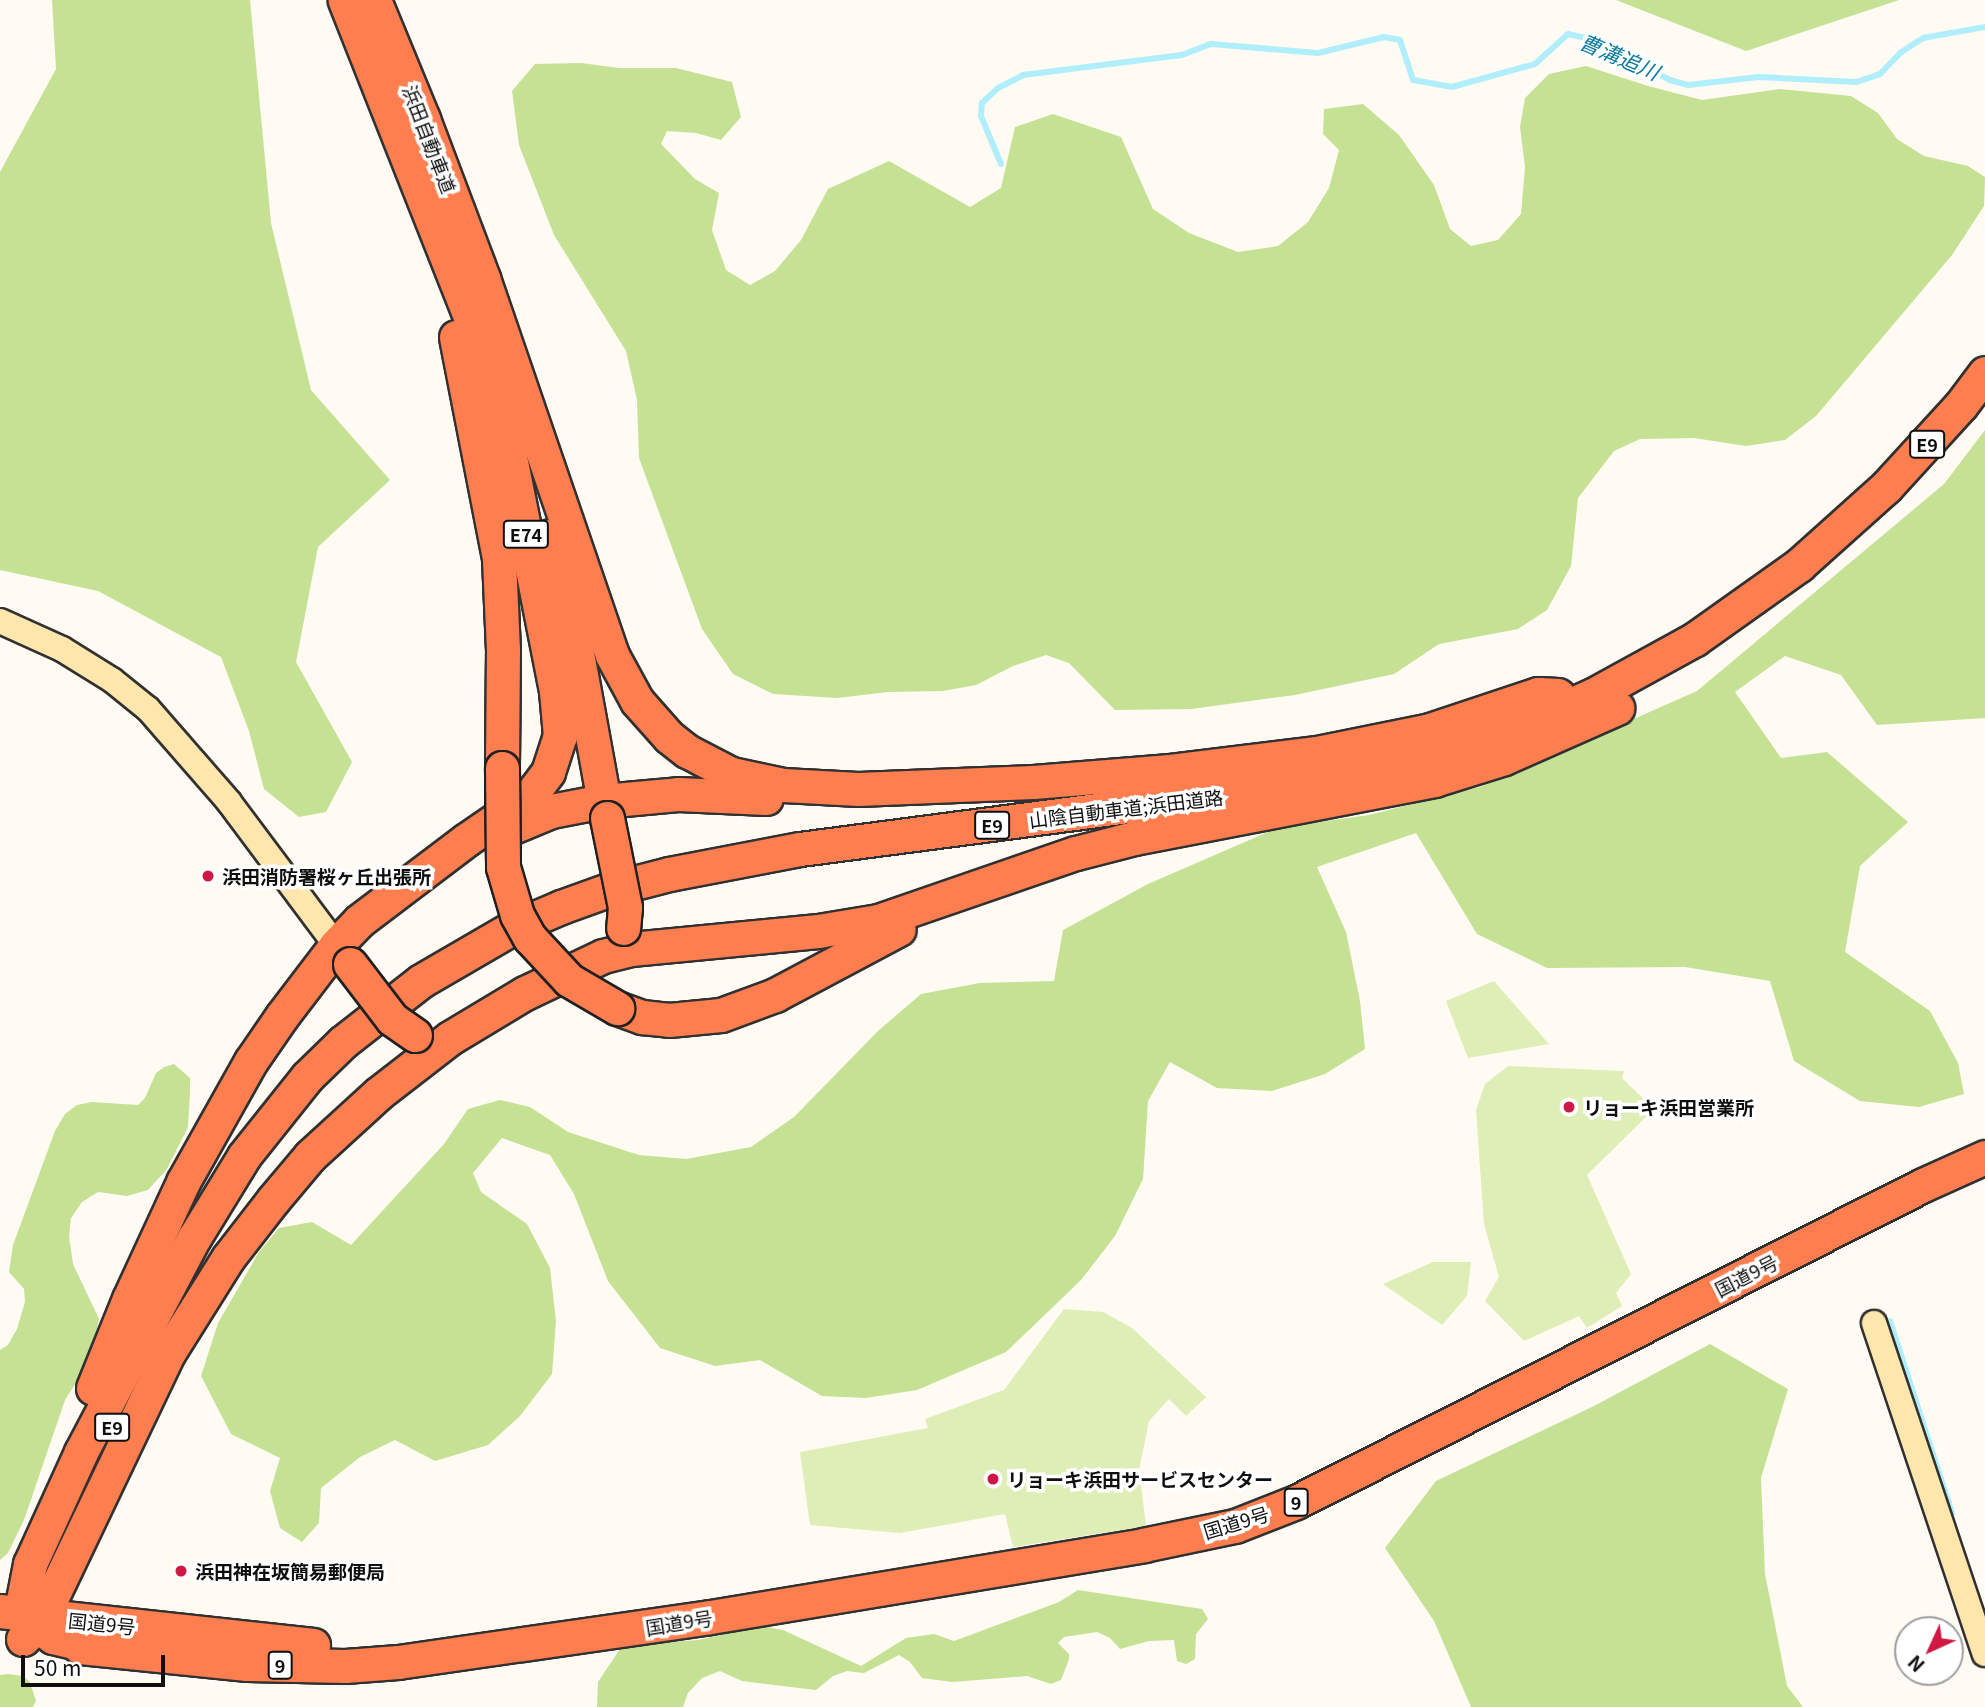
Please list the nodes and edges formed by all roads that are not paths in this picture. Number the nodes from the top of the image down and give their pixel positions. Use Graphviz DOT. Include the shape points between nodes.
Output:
graph roads {
  1 [pos="345,0"];
  2 [pos="374,0"];
  3 [pos="398,129"];
  4 [pos="483,278"];
  5 [pos="1985,373"];
  6 [pos="1863,510"];
  7 [pos="0,621"];
  8 [pos="1593,695"];
  9 [pos="1033,782"];
  10 [pos="605,809"];
  11 [pos="1018,873"];
  12 [pos="406,884"];
  13 [pos="343,955"];
  14 [pos="603,956"];
  15 [pos="450,1038"];
  16 [pos="1985,1157"];
  17 [pos="194,1238"];
  18 [pos="1874,1323"];
  19 [pos="102,1496"];
  20 [pos="36,1550"];
  21 [pos="0,1594"];
  22 [pos="18,1626"];
  23 [pos="138,1627"];
  24 [pos="540,1643"];
  25 [pos="1985,1654"];
  1 -- 3 [label="highway, 浜田自動車道 / E74"];
  2 -- 4 [label="highway, 浜田自動車道"];
  3 -- 11 [label="highway, bridge" via="449,301 499,559 503,867 517,915 530,939 569,980 617,1008 642,1017 696,1019 749,1007"];
  3 -- 12 [label="highway, E74" via="471,320 505,432 560,719 558,749 530,796"];
  4 -- 9 [label="highway" via="612,655 637,701 668,737 731,774 783,785 859,789"];
  4 -- 10 [label="highway" via="573,631"];
  5 -- 6 [label="highway, 山陰自動車道;浜田道路 / E9" via="1925,446"];
  6 -- 8 [label="highway, 山陰自動車道;浜田道路 / E9" via="1747,604 1656,662"];
  6 -- 11 [label="highway" via="1818,565 1697,660 1607,714 1561,734 1434,780 1134,838"];
  7 -- 13 [label="street" via="62,649 148,709 229,802"];
  8 -- 9 [label="highway" via="1538,694 1430,730 1317,753"];
  8 -- 17 [label="highway, 山陰自動車道;浜田道路 / E9" via="1483,740 1377,770 1253,792 732,860 611,889 561,907 421,981 343,1042 274,1115"];
  9 -- 10 [label="highway" via="867,801 719,794"];
  10 -- 12 [label="highway" via="551,811 462,850"];
  10 -- 14 [label="highway, bridge" via="625,907 623,929"];
  11 -- 14 [label="highway" via="878,921"];
  12 -- 13 [label="highway"];
  13 -- 15 [label="highway, bridge" via="392,1019 415,1035"];
  13 -- 20 [label="highway" via="251,1061 162,1224 92,1391"];
  14 -- 15 [label="highway" via="525,993"];
  15 -- 19 [label="highway" via="379,1093 310,1156 228,1258 169,1352"];
  16 -- 24 [label="highway, 国道9号 / 9" via="1296,1502 1235,1526 1044,1562"];
  17 -- 20 [label="highway, E9" via="112,1391"];
  17 -- 22 [label="highway, E9"];
  18 -- 25 [label="street"];
  19 -- 22 [label="highway"];
  19 -- 23 [label="highway" via="78,1559 79,1591 105,1617"];
  20 -- 21 [label="highway" via="15,1584"];
  20 -- 22 [label="highway"];
  22 -- 23 [label="highway, 国道9号 / 9"];
  22 -- 24 [label="highway, 国道9号 / 9" via="103,1650 247,1664 398,1662"];
  23 -- 24 [label="highway, 国道9号 / 9" via="345,1647"];
}
